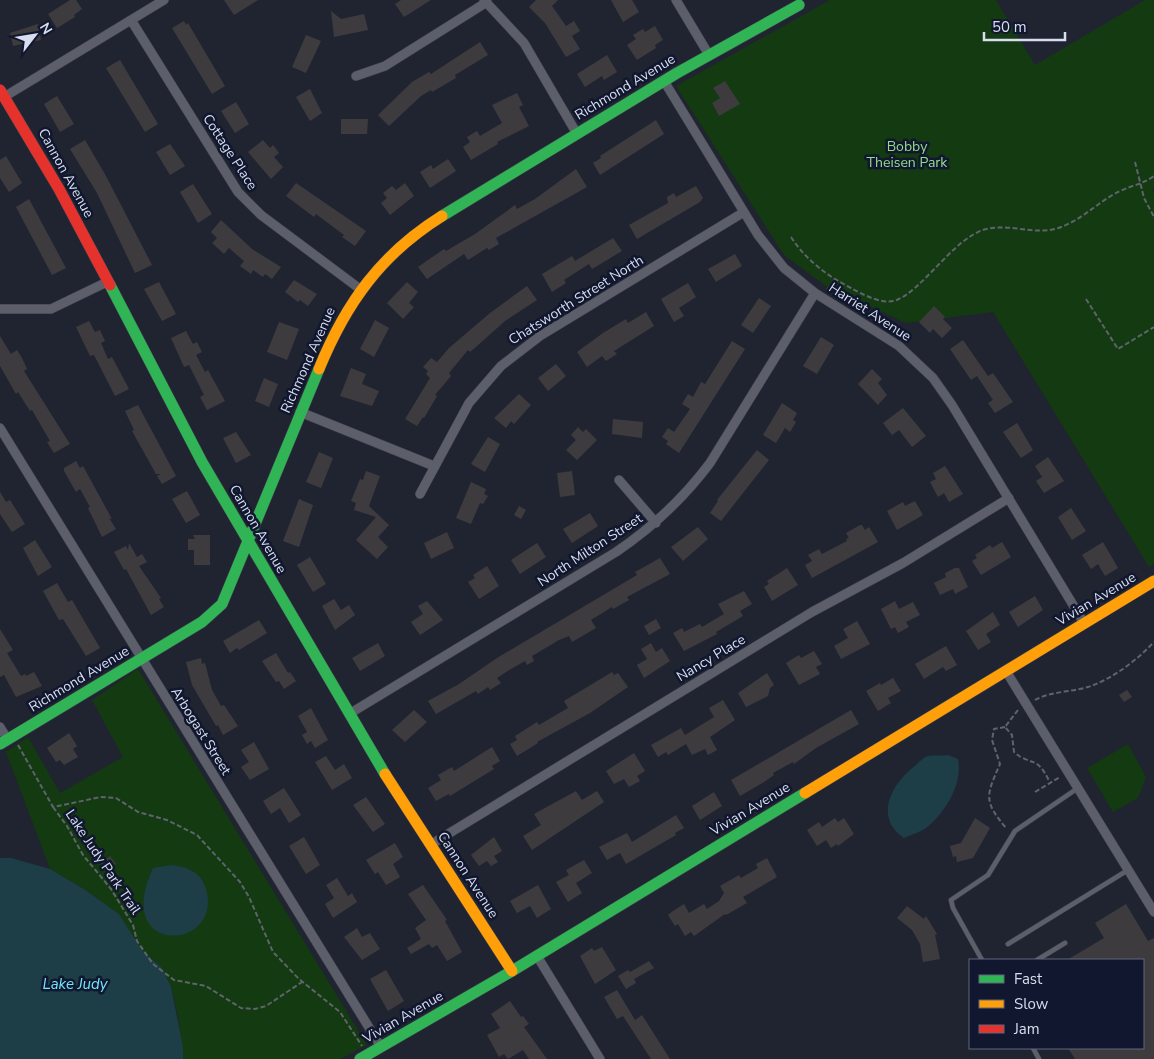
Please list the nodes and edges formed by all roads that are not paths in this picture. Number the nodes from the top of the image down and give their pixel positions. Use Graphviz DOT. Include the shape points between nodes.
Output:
graph roads {
  1 [pos="164,0"];
  2 [pos="676,0"];
  3 [pos="486,1"];
  4 [pos="799,5"];
  5 [pos="131,20"];
  6 [pos="709,55"];
  7 [pos="356,76"];
  8 [pos="664,81"];
  9 [pos="2,94"];
  10 [pos="578,134"];
  11 [pos="744,212"];
  12 [pos="107,282"];
  13 [pos="360,289"];
  14 [pos="819,295"];
  15 [pos="0,309"];
  16 [pos="300,412"];
  17 [pos="0,428"];
  18 [pos="434,466"];
  19 [pos="619,480"];
  20 [pos="420,494"];
  21 [pos="1009,498"];
  22 [pos="656,523"];
  23 [pos="249,542"];
  24 [pos="1154,581"];
  25 [pos="1084,623"];
  26 [pos="141,659"];
  27 [pos="1006,671"];
  28 [pos="350,714"];
  29 [pos="0,727"];
  30 [pos="7,740"];
  31 [pos="1078,788"];
  32 [pos="430,845"];
  33 [pos="1128,870"];
  34 [pos="1154,912"];
  35 [pos="1065,943"];
  36 [pos="1008,944"];
  37 [pos="537,956"];
  38 [pos="981,959"];
  39 [pos="1039,959"];
  40 [pos="512,971"];
  41 [pos="381,1047"];
  42 [pos="363,1057"];
  43 [pos="600,1059"];
  1 -- 5 [label="street"];
  2 -- 6 [label="street"];
  3 -- 7 [label="street" via="385,66"];
  3 -- 10 [label="street" via="524,43"];
  4 -- 6 [label="street, Richmond Avenue"];
  5 -- 9 [label="street"];
  5 -- 13 [label="street, Cottage Place" via="238,192 261,215"];
  6 -- 8 [label="street, Richmond Avenue"];
  8 -- 10 [label="street, Richmond Avenue"];
  8 -- 11 [label="street, Harriet Avenue"];
  9 -- 12 [label="street, Cannon Avenue" via="59,189"];
  10 -- 13 [label="street, Richmond Avenue" via="413,235"];
  11 -- 14 [label="street, Harriet Avenue" via="784,268"];
  11 -- 18 [label="street, Chatsworth Street North" via="520,350 468,404"];
  12 -- 15 [label="street" via="50,309"];
  12 -- 23 [label="street, Cannon Avenue" via="170,404"];
  13 -- 16 [label="street, Richmond Avenue" via="334,332"];
  14 -- 21 [label="street, Harriet Avenue" via="899,346 933,378"];
  14 -- 22 [label="street, North Milton Street" via="710,463"];
  16 -- 18 [label="street"];
  16 -- 23 [label="street, Richmond Avenue"];
  17 -- 26 [label="street, Arbogast Street"];
  18 -- 20 [label="street, Chatsworth Street North"];
  19 -- 22 [label="street"];
  21 -- 25 [label="street, Harriet Avenue"];
  21 -- 32 [label="street, Nancy Place" via="902,563 812,612"];
  22 -- 28 [label="street, North Milton Street" via="616,552"];
  23 -- 26 [label="street, Richmond Avenue" via="230,589 213,614"];
  23 -- 28 [label="street, Cannon Avenue"];
  24 -- 25 [label="street, Vivian Avenue"];
  25 -- 27 [label="street, Vivian Avenue"];
  26 -- 30 [label="street, Richmond Avenue"];
  26 -- 41 [label="street, Arbogast Street"];
  27 -- 31 [label="street"];
  27 -- 37 [label="street, Vivian Avenue"];
  28 -- 32 [label="street, Cannon Avenue"];
  29 -- 30 [label="street"];
  31 -- 33 [label="street"];
  31 -- 38 [label="lane" via="1027,821 1012,835 988,875 951,900 952,908"];
  32 -- 40 [label="street, Cannon Avenue"];
  33 -- 34 [label="street"];
  33 -- 36 [label="lane"];
  35 -- 39 [label="lane"];
  37 -- 40 [label="street, Vivian Avenue"];
  37 -- 43 [label="street"];
  40 -- 41 [label="street, Vivian Avenue"];
  41 -- 42 [label="street, Vivian Avenue"];
}
